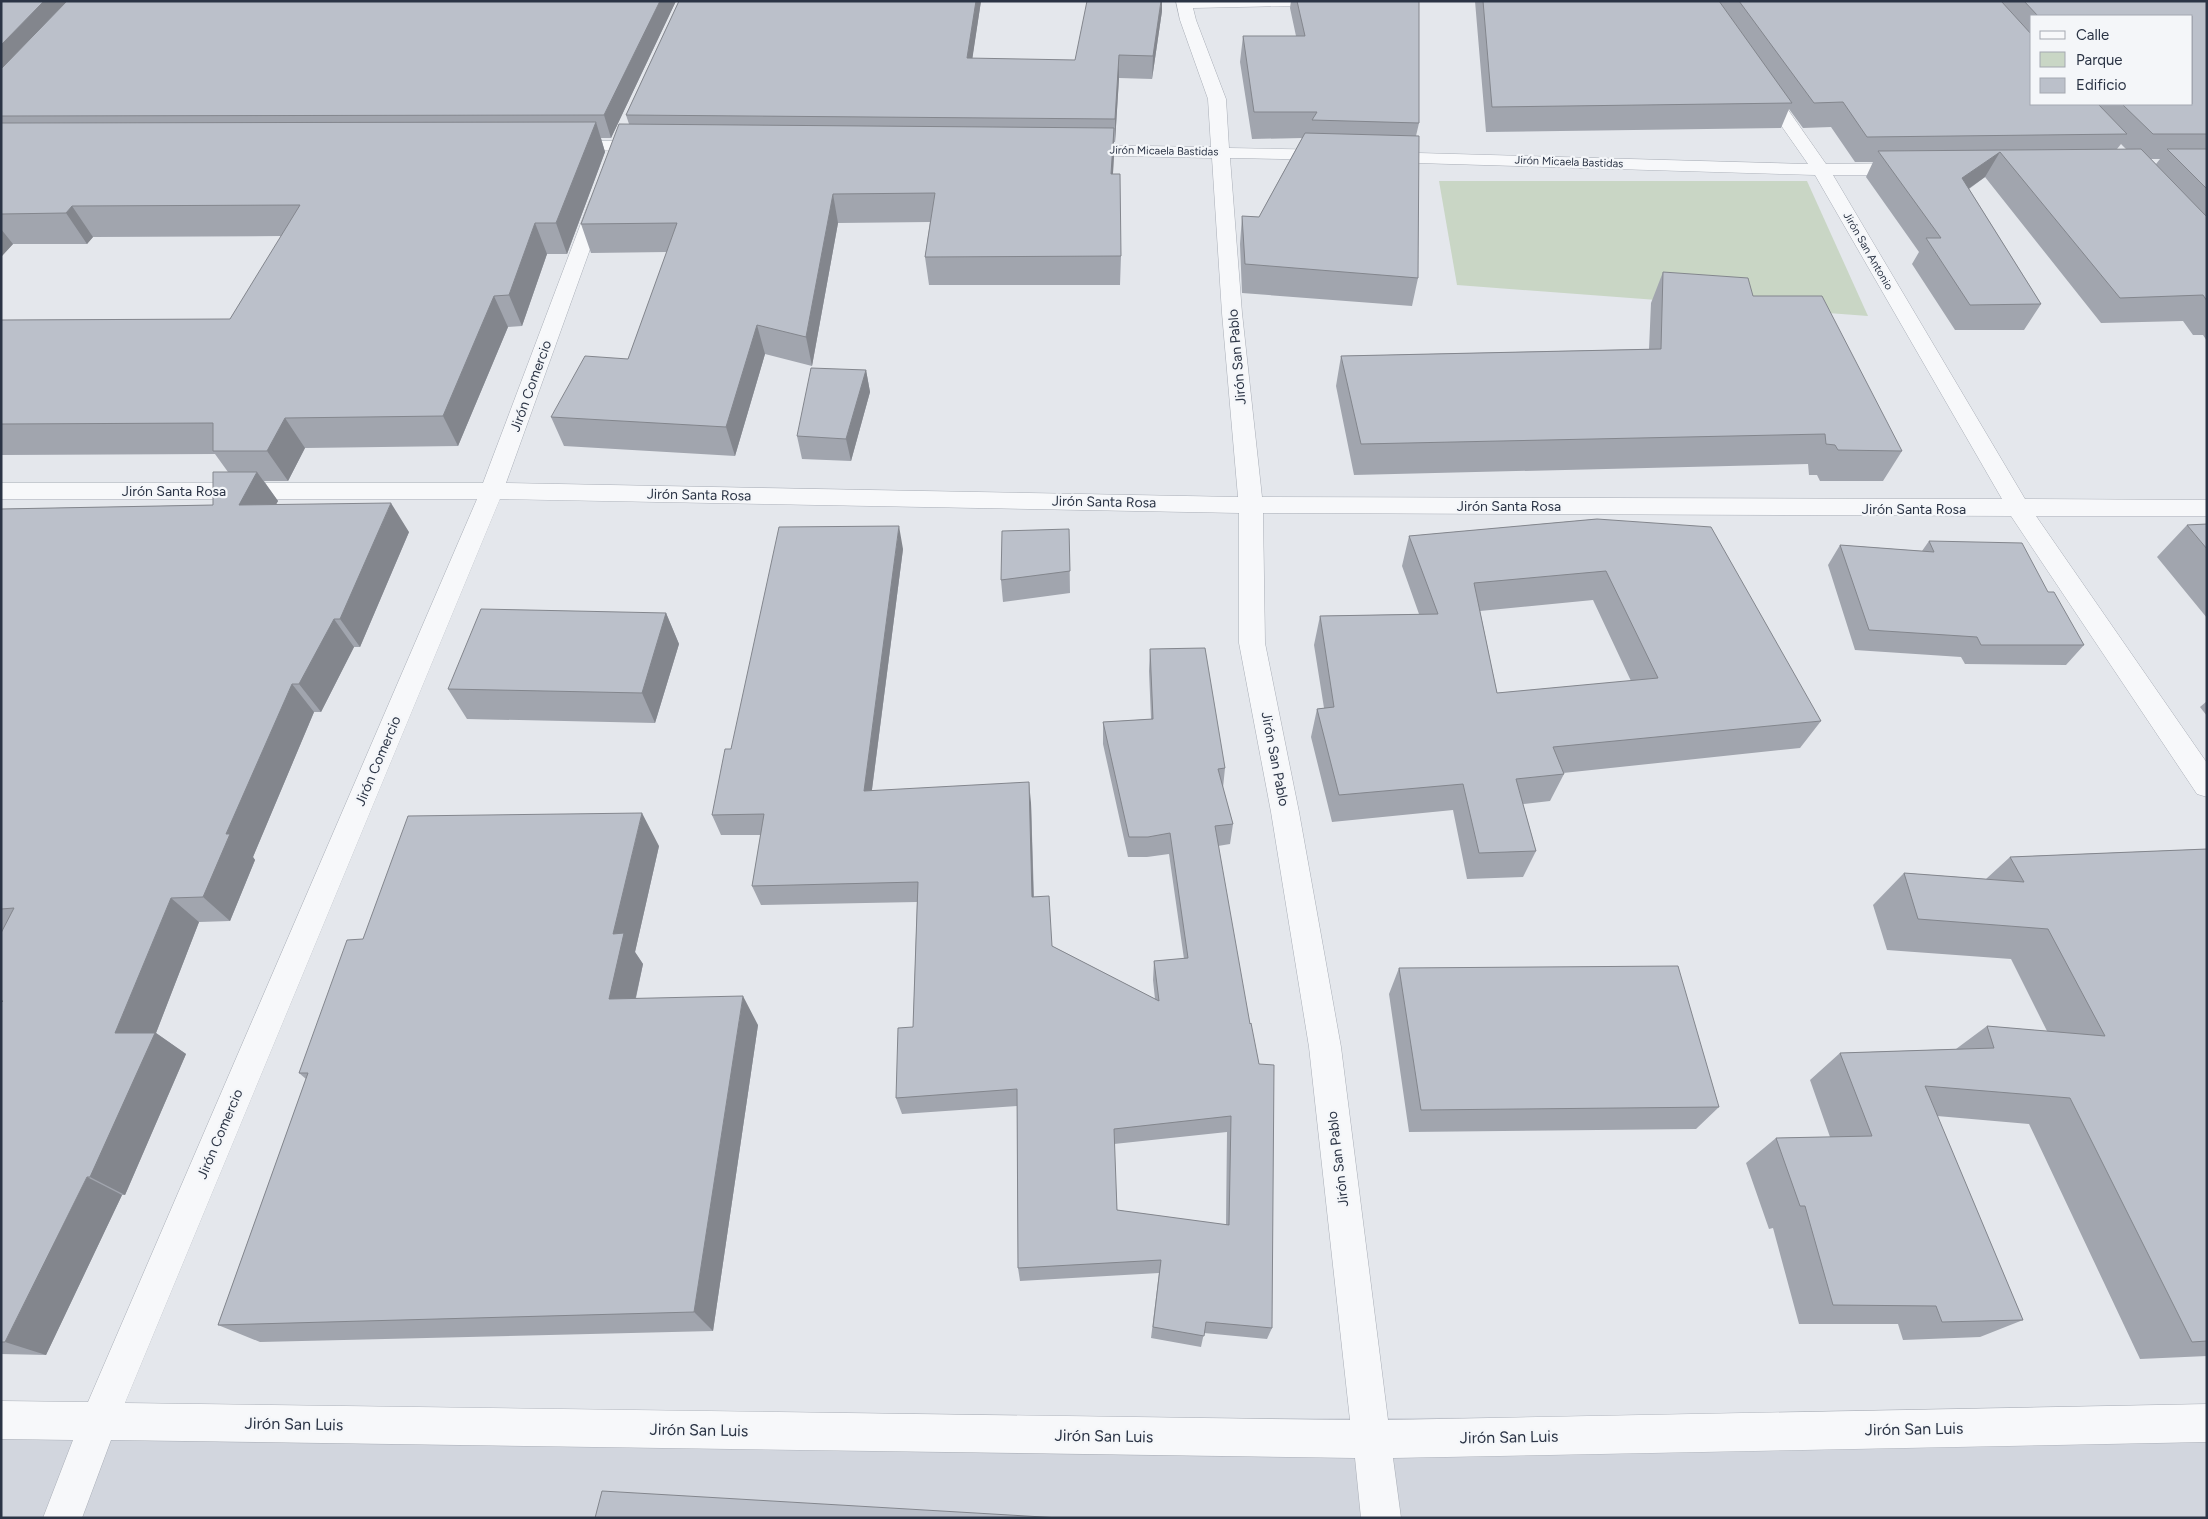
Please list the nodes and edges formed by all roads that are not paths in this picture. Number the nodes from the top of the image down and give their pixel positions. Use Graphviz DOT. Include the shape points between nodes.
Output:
graph roads {
  1 [pos="1290,1"];
  2 [pos="1184,2"];
  3 [pos="1754,74"];
  4 [pos="632,118"];
  5 [pos="550,146"];
  6 [pos="619,146"];
  7 [pos="668,146"];
  8 [pos="1062,150"];
  9 [pos="1220,152"];
  10 [pos="1348,155"];
  11 [pos="1368,156"];
  12 [pos="1921,169"];
  13 [pos="1821,170"];
  14 [pos="1,491"];
  15 [pos="492,491"];
  16 [pos="1250,505"];
  17 [pos="2207,508"];
  18 [pos="2020,509"];
  19 [pos="2207,786"];
  20 [pos="1,1420"];
  21 [pos="99,1421"];
  22 [pos="2207,1423"];
  23 [pos="1371,1440"];
  24 [pos="62,1518"];
  25 [pos="1382,1518"];
  1 -- 2 [label="street"];
  2 -- 9 [label="street, Jirón San Pablo" via="1217,99"];
  3 -- 13 [label="street, Jirón San Antonio"];
  4 -- 6 [label="street, Jirón Comercio"];
  5 -- 6 [label="street"];
  6 -- 7 [label="street"];
  6 -- 15 [label="street, Jirón Comercio"];
  8 -- 9 [label="street, Jirón Micaela Bastidas"];
  9 -- 10 [label="street, Jirón Micaela Bastidas"];
  9 -- 16 [label="street, Jirón San Pablo"];
  11 -- 13 [label="street, Jirón Micaela Bastidas"];
  12 -- 13 [label="street, Jirón Micaela Bastidas"];
  13 -- 18 [label="street, Jirón San Antonio"];
  14 -- 15 [label="street, Jirón Santa Rosa"];
  15 -- 16 [label="street, Jirón Santa Rosa"];
  15 -- 21 [label="street, Jirón Comercio"];
  16 -- 18 [label="street, Jirón Santa Rosa"];
  16 -- 23 [label="street, Jirón San Pablo" via="1252,643 1325,1046"];
  17 -- 18 [label="street, Jirón Santa Rosa"];
  18 -- 19 [label="street, Jirón San Antonio"];
  20 -- 21 [label="street, Jirón San Luis"];
  21 -- 23 [label="street, Jirón San Luis"];
  21 -- 24 [label="street, Jirón Comercio"];
  22 -- 23 [label="street, Jirón San Luis"];
  23 -- 25 [label="street, Jirón San Pablo"];
}
